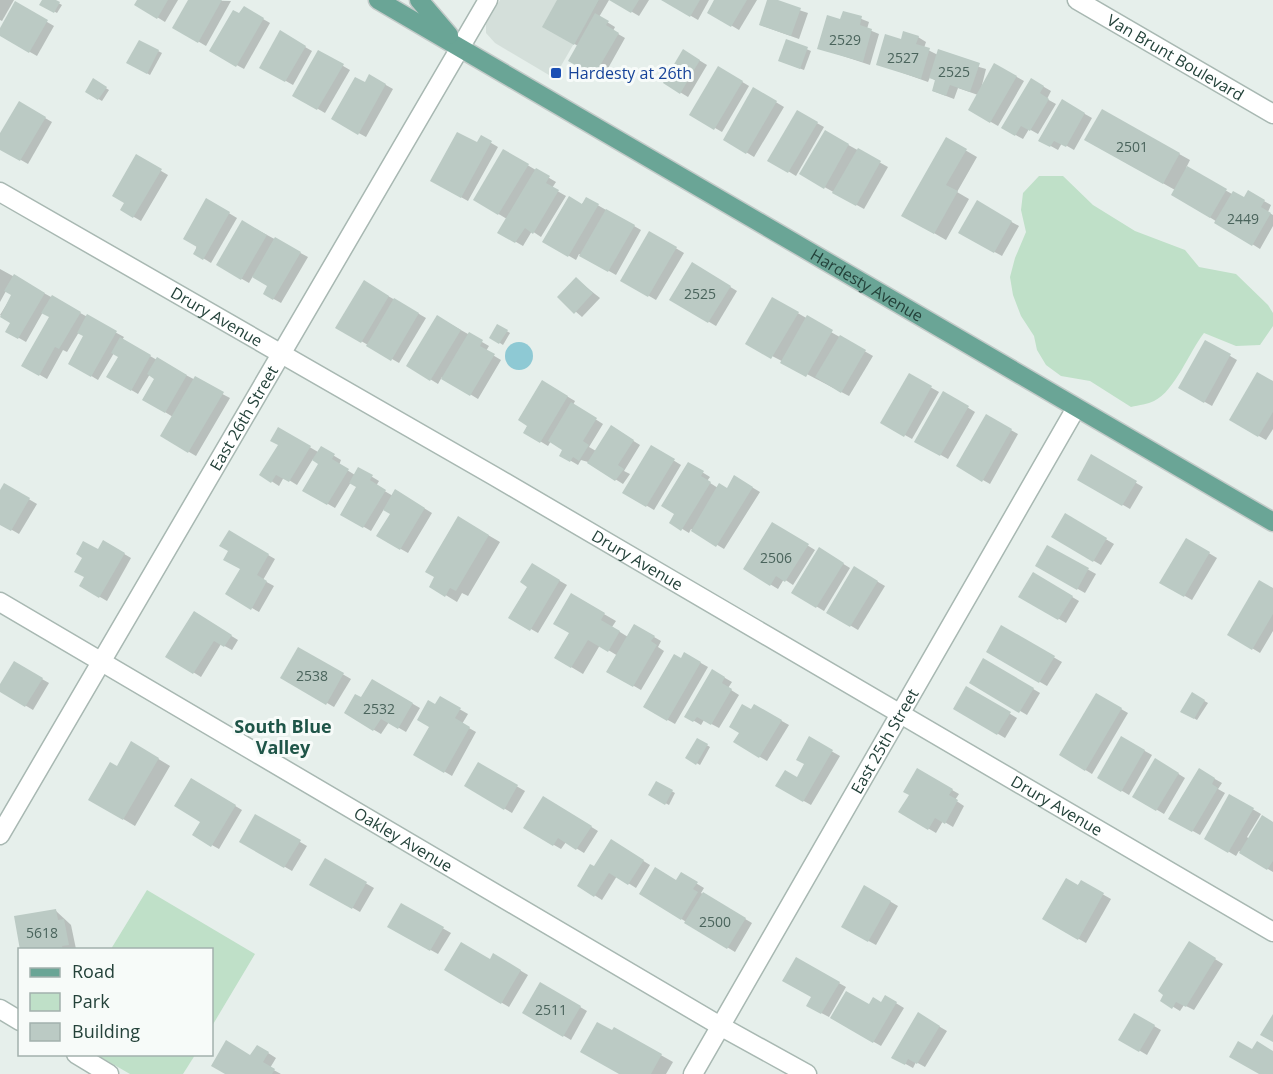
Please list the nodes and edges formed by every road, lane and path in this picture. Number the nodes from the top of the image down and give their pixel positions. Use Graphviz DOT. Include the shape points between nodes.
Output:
graph roads {
  1 [pos="378,0"];
  2 [pos="419,0"];
  3 [pos="488,0"];
  4 [pos="1077,0"];
  5 [pos="460,48"];
  6 [pos="1273,114"];
  7 [pos="0,192"];
  8 [pos="280,354"];
  9 [pos="1076,408"];
  10 [pos="1273,522"];
  11 [pos="0,602"];
  12 [pos="102,661"];
  13 [pos="900,714"];
  14 [pos="0,834"];
  15 [pos="1273,932"];
  16 [pos="0,1009"];
  17 [pos="18,1020"];
  18 [pos="722,1027"];
  19 [pos="79,1056"];
  20 [pos="109,1074"];
  21 [pos="693,1074"];
  22 [pos="807,1074"];
  1 -- 5 [label="main road"];
  2 -- 5 [label="main road"];
  3 -- 5 [label="street, East 26th Street"];
  4 -- 6 [label="street, Van Brunt Boulevard"];
  5 -- 8 [label="street, East 26th Street"];
  5 -- 9 [label="main road, Hardesty Avenue"];
  7 -- 8 [label="street, Drury Avenue"];
  8 -- 12 [label="street, East 26th Street"];
  8 -- 13 [label="street, Drury Avenue"];
  9 -- 10 [label="main road, Hardesty Avenue"];
  9 -- 13 [label="street, East 25th Street"];
  11 -- 12 [label="street, Oakley Avenue"];
  12 -- 14 [label="street, East 26th Street"];
  12 -- 18 [label="street, Oakley Avenue"];
  13 -- 15 [label="street, Drury Avenue"];
  13 -- 18 [label="street, East 25th Street"];
  16 -- 17 [label="street"];
  18 -- 21 [label="street, East 25th Street"];
  18 -- 22 [label="street, Oakley Avenue"];
  19 -- 20 [label="street"];
}
